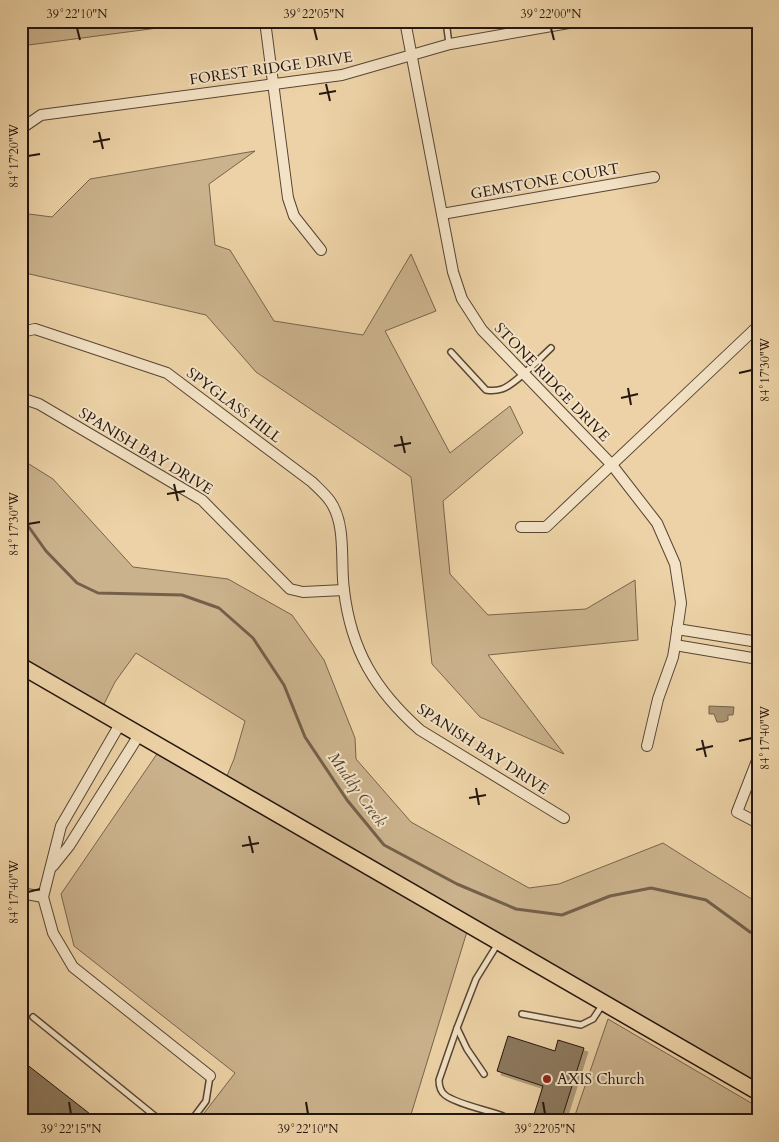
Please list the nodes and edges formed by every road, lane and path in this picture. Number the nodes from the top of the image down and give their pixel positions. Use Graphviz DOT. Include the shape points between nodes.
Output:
graph roads {
  1 [pos="265,21"];
  2 [pos="406,21"];
  3 [pos="446,21"];
  4 [pos="580,21"];
  5 [pos="450,44"];
  6 [pos="412,54"];
  7 [pos="273,84"];
  8 [pos="25,126"];
  9 [pos="654,177"];
  10 [pos="442,214"];
  11 [pos="321,250"];
  12 [pos="758,326"];
  13 [pos="21,332"];
  14 [pos="550,348"];
  15 [pos="451,352"];
  16 [pos="523,373"];
  17 [pos="21,398"];
  18 [pos="612,466"];
  19 [pos="521,527"];
  20 [pos="344,590"];
  21 [pos="677,629"];
  22 [pos="758,642"];
  23 [pos="675,645"];
  24 [pos="758,659"];
  25 [pos="21,666"];
  26 [pos="120,724"];
  27 [pos="140,735"];
  28 [pos="647,746"];
  29 [pos="758,758"];
  30 [pos="564,818"];
  31 [pos="758,824"];
  32 [pos="49,870"];
  33 [pos="21,892"];
  34 [pos="43,897"];
  35 [pos="499,942"];
  36 [pos="604,1003"];
  37 [pos="522,1014"];
  38 [pos="33,1017"];
  39 [pos="457,1028"];
  40 [pos="484,1074"];
  41 [pos="210,1076"];
  42 [pos="758,1092"];
  43 [pos="502,1116"];
  44 [pos="162,1121"];
  45 [pos="191,1121"];
  1 -- 7 [label="street"];
  2 -- 6 [label="street, STONE RIDGE DRIVE"];
  3 -- 5 [label="lane"];
  4 -- 5 [label="street, FOREST RIDGE DRIVE"];
  5 -- 6 [label="street, FOREST RIDGE DRIVE"];
  6 -- 7 [label="street, FOREST RIDGE DRIVE" via="342,75"];
  6 -- 10 [label="street, STONE RIDGE DRIVE"];
  7 -- 8 [label="street, FOREST RIDGE DRIVE" via="41,115"];
  7 -- 11 [label="street" via="288,198 294,216"];
  9 -- 10 [label="street, GEMSTONE COURT"];
  10 -- 16 [label="street, STONE RIDGE DRIVE" via="453,272 462,299 482,330"];
  12 -- 18 [label="street"];
  13 -- 20 [label="street, SPYGLASS HILL" via="35,330 167,373 312,482 331,502 341,528"];
  14 -- 16 [label="lane"];
  15 -- 16 [label="lane" via="486,390 503,389"];
  16 -- 18 [label="street, STONE RIDGE DRIVE"];
  17 -- 20 [label="street, SPANISH BAY DRIVE" via="39,404 202,500 290,589 303,592"];
  18 -- 19 [label="street" via="546,527"];
  18 -- 21 [label="street, STONE RIDGE DRIVE" via="657,523 675,564 680,603"];
  20 -- 30 [label="street, SPANISH BAY DRIVE" via="358,650 373,679 402,714 420,730"];
  21 -- 22 [label="street"];
  21 -- 23 [label="street, STONE RIDGE DRIVE"];
  23 -- 24 [label="street"];
  23 -- 28 [label="street, STONE RIDGE DRIVE"];
  25 -- 26 [label="main road"];
  26 -- 27 [label="main road"];
  26 -- 32 [label="street" via="61,826"];
  27 -- 32 [label="street" via="69,846"];
  27 -- 35 [label="main road"];
  29 -- 31 [label="street" via="738,812"];
  32 -- 34 [label="street"];
  33 -- 34 [label="street"];
  34 -- 41 [label="street" via="53,933 74,967"];
  35 -- 36 [label="main road"];
  35 -- 39 [label="lane" via="476,979"];
  36 -- 37 [label="lane" via="593,1020 581,1025"];
  36 -- 42 [label="main road"];
  38 -- 44 [label="lane"];
  39 -- 40 [label="lane"];
  39 -- 43 [label="lane" via="439,1080 440,1088 444,1095"];
  41 -- 45 [label="lane" via="206,1101"];
}
